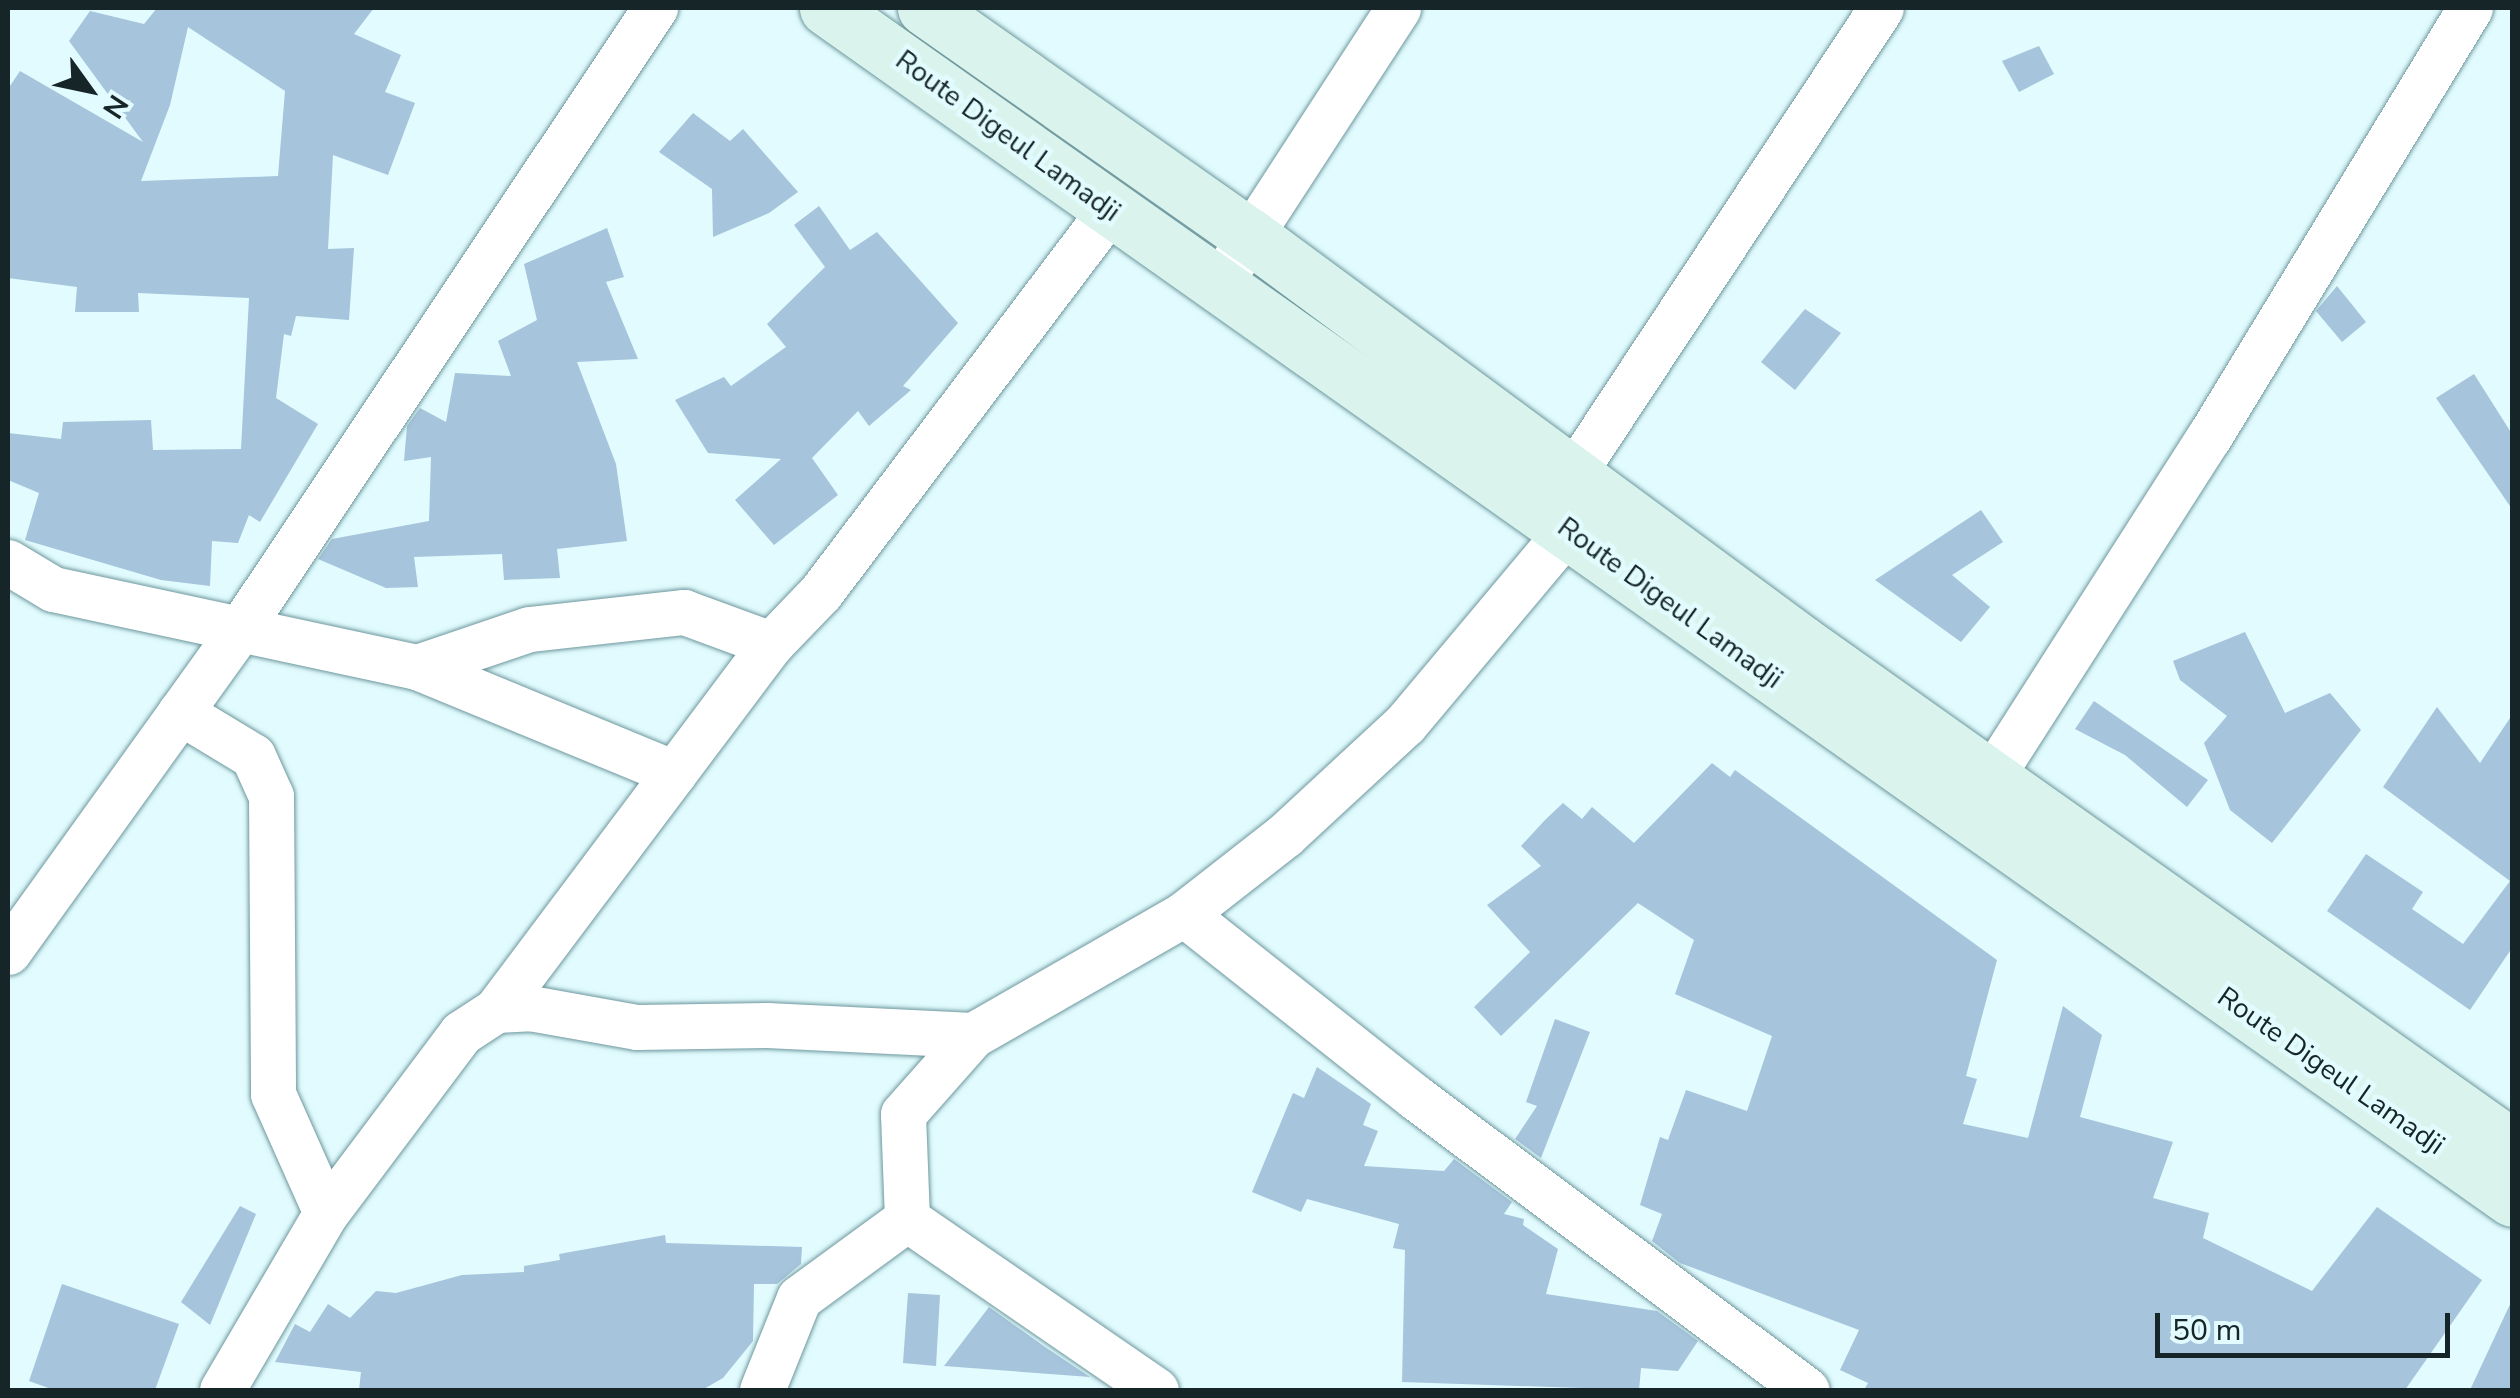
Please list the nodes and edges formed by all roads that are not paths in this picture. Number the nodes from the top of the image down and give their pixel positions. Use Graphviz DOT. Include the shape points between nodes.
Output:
graph roads {
  1 [pos="655,8"];
  2 [pos="827,8"];
  3 [pos="926,8"];
  4 [pos="1398,8"];
  5 [pos="1881,8"];
  6 [pos="2470,8"];
  7 [pos="1109,211"];
  8 [pos="1250,236"];
  9 [pos="1219,284"];
  10 [pos="1570,504"];
  11 [pos="8,562"];
  12 [pos="238,632"];
  13 [pos="771,644"];
  14 [pos="417,666"];
  15 [pos="180,712"];
  16 [pos="674,774"];
  17 [pos="1979,794"];
  18 [pos="1184,914"];
  19 [pos="8,952"];
  20 [pos="496,1010"];
  21 [pos="973,1035"];
  22 [pos="2508,1136"];
  23 [pos="2512,1199"];
  24 [pos="326,1213"];
  25 [pos="907,1220"];
  26 [pos="222,1390"];
  27 [pos="762,1390"];
  28 [pos="1156,1390"];
  29 [pos="1807,1390"];
  1 -- 12 [label="street"];
  2 -- 7 [label="main road, Route Digeul Lamadji"];
  3 -- 8 [label="main road"];
  4 -- 8 [label="street"];
  5 -- 10 [label="street"];
  6 -- 17 [label="street" via="2209,438"];
  7 -- 9 [label="main road, Route Digeul Lamadji"];
  7 -- 13 [label="street" via="822,592"];
  8 -- 9 [label="street"];
  8 -- 10 [label="main road"];
  9 -- 10 [label="main road, Route Digeul Lamadji"];
  10 -- 17 [label="main road, Route Digeul Lamadji"];
  10 -- 18 [label="street" via="1405,724 1285,835"];
  11 -- 12 [label="street" via="54,589"];
  12 -- 14 [label="street"];
  12 -- 15 [label="street"];
  13 -- 14 [label="street" via="684,612 528,629"];
  13 -- 16 [label="street"];
  14 -- 16 [label="street"];
  15 -- 19 [label="street"];
  15 -- 24 [label="street" via="253,756 271,796 273,1094"];
  16 -- 20 [label="street"];
  17 -- 22 [label="main road"];
  17 -- 23 [label="main road, Route Digeul Lamadji"];
  18 -- 21 [label="street"];
  18 -- 29 [label="street" via="1415,1097"];
  20 -- 21 [label="street" via="530,1008 637,1027 767,1024"];
  20 -- 24 [label="street" via="461,1034"];
  21 -- 25 [label="street" via="903,1114"];
  24 -- 26 [label="street"];
  25 -- 27 [label="street" via="799,1298"];
  25 -- 28 [label="street"];
}
